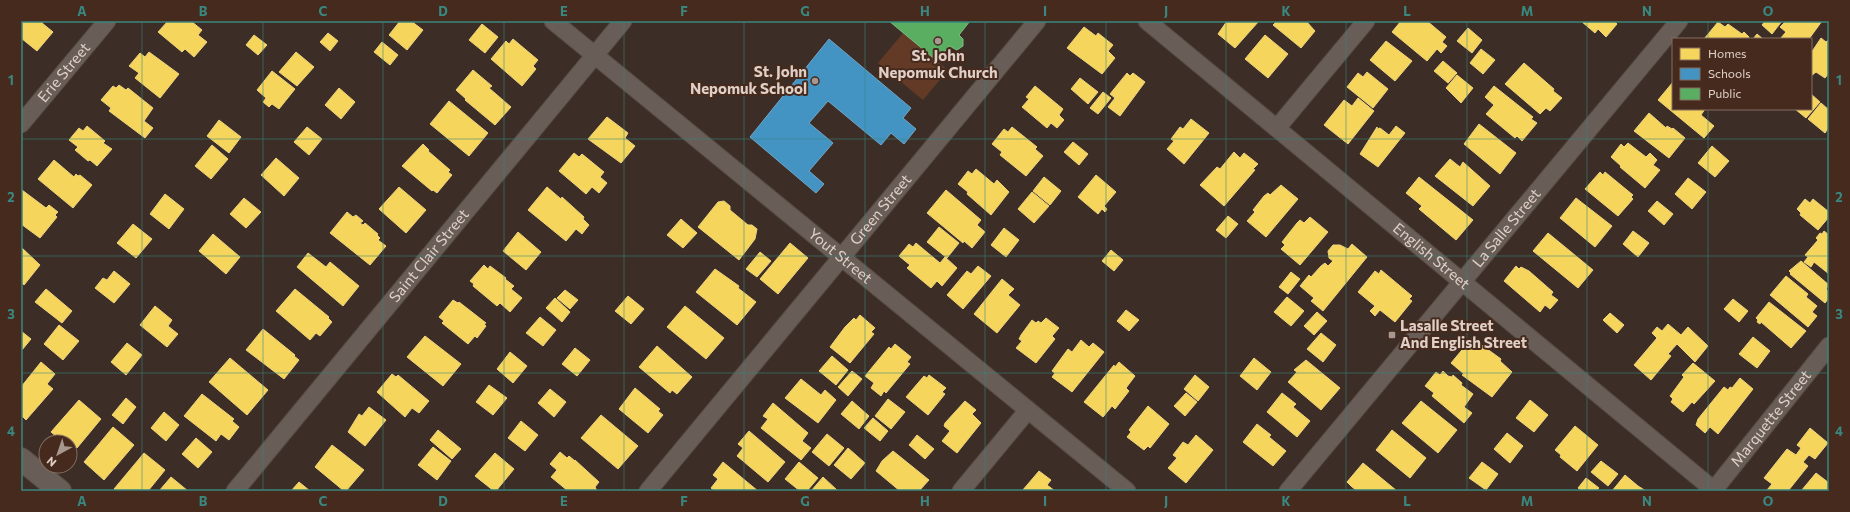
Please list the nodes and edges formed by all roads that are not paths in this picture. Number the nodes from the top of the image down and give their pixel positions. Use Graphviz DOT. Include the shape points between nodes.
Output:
graph roads {
  1 [pos="107,21"];
  2 [pos="553,21"];
  3 [pos="624,21"];
  4 [pos="1037,21"];
  5 [pos="1147,21"];
  6 [pos="1366,21"];
  7 [pos="1679,21"];
  8 [pos="595,55"];
  9 [pos="21,124"];
  10 [pos="1277,128"];
  11 [pos="842,257"];
  12 [pos="1462,282"];
  13 [pos="1829,346"];
  14 [pos="1028,410"];
  15 [pos="21,459"];
  16 [pos="60,491"];
  17 [pos="235,491"];
  18 [pos="648,491"];
  19 [pos="961,491"];
  20 [pos="1127,491"];
  21 [pos="1288,491"];
  22 [pos="1714,491"];
  1 -- 9 [label="street, Erie Street"];
  2 -- 8 [label="street, Yout Street"];
  3 -- 8 [label="street, Saint Clair Street"];
  4 -- 11 [label="street, Green Street"];
  5 -- 10 [label="street, English Street"];
  6 -- 10 [label="street"];
  7 -- 12 [label="street, La Salle Street"];
  8 -- 11 [label="street, Yout Street"];
  8 -- 17 [label="street, Saint Clair Street"];
  10 -- 12 [label="street, English Street"];
  11 -- 14 [label="street, Yout Street"];
  11 -- 18 [label="street, Green Street"];
  12 -- 21 [label="street, La Salle Street"];
  12 -- 22 [label="street, English Street"];
  13 -- 22 [label="street, Marquette Street"];
  14 -- 19 [label="street"];
  14 -- 20 [label="street, Yout Street"];
  15 -- 16 [label="street"];
}
